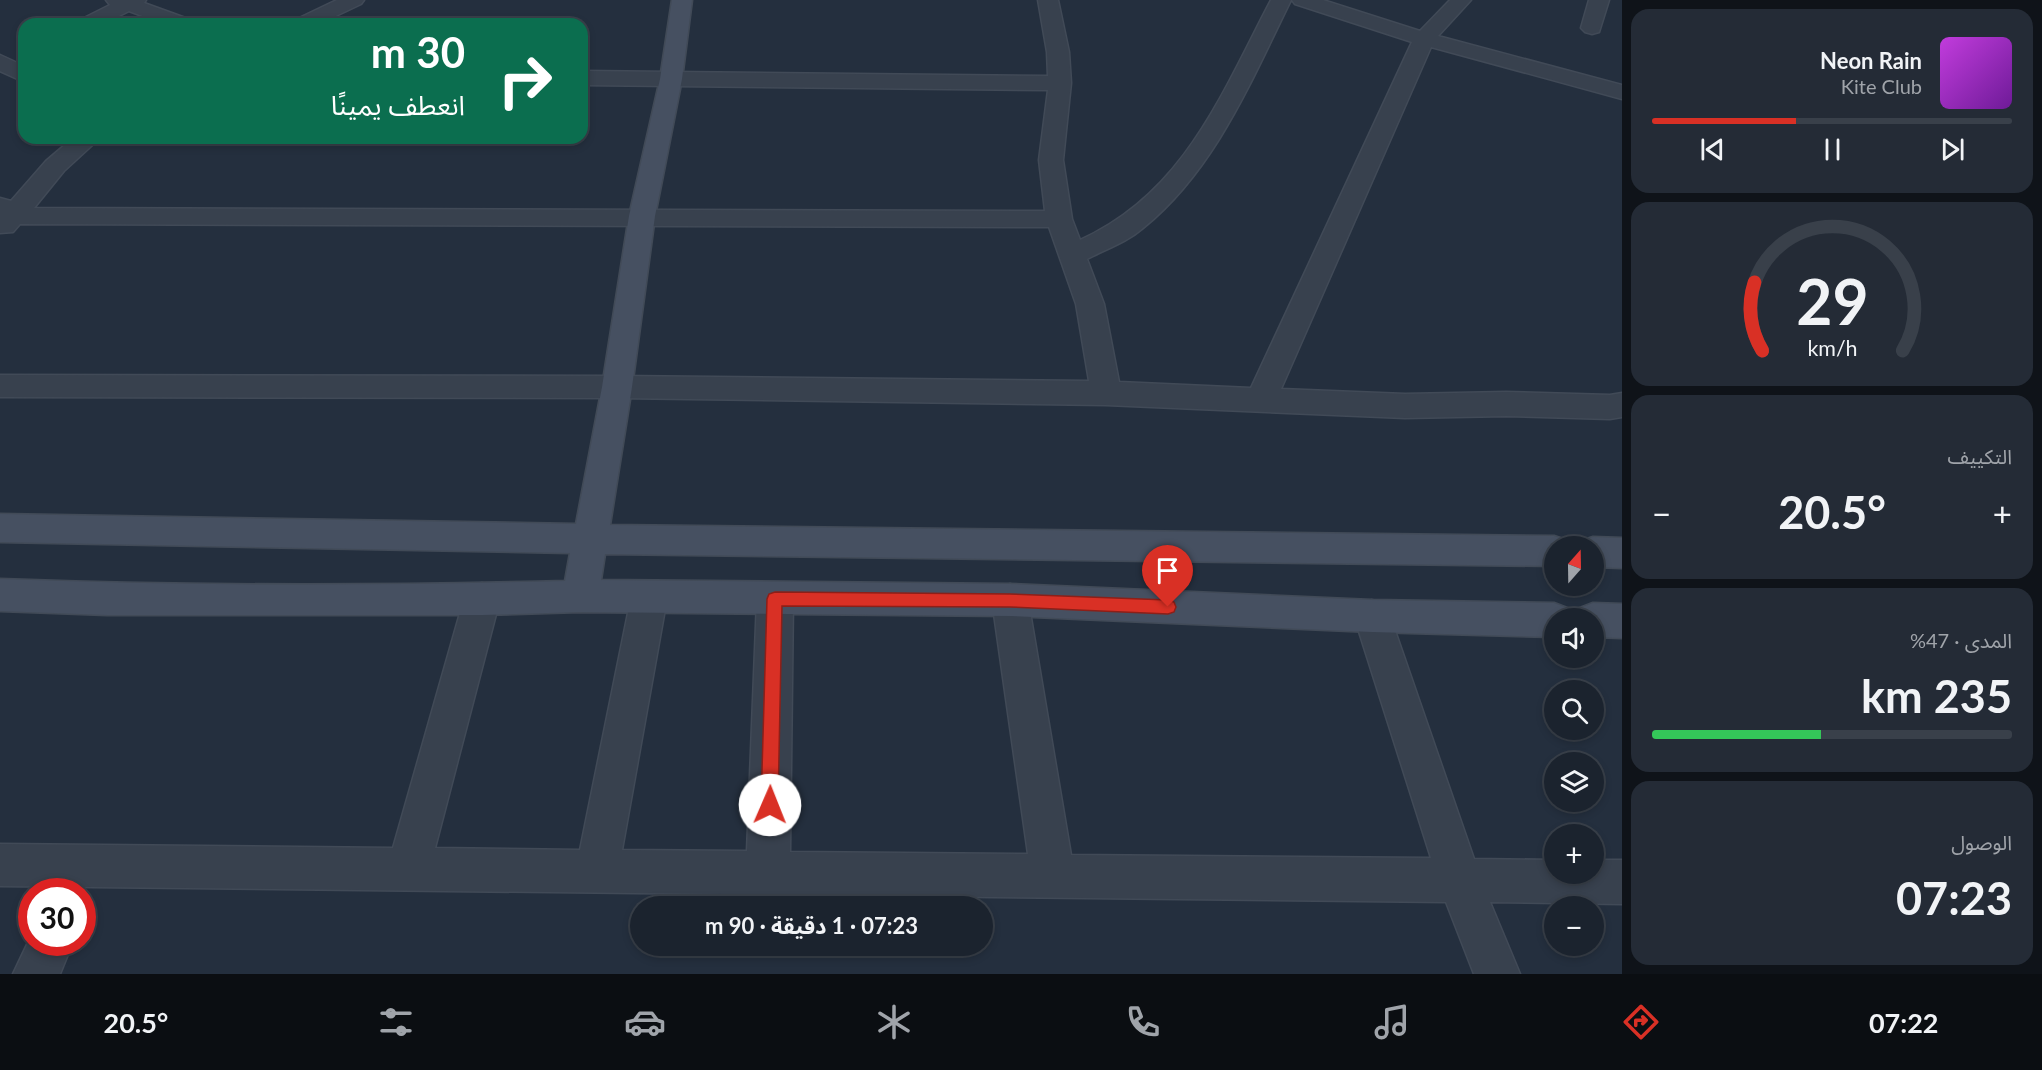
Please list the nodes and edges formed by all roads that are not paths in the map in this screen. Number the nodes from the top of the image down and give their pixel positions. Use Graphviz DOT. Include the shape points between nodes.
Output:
graph roads {
  1 [pos="356,0"];
  2 [pos="682,0"];
  3 [pos="1048,0"];
  4 [pos="1281,0"];
  5 [pos="1461,0"];
  6 [pos="1599,0"];
  7 [pos="126,1"];
  8 [pos="1308,1"];
  9 [pos="97,18"];
  10 [pos="169,18"];
  11 [pos="316,18"];
  12 [pos="346,18"];
  13 [pos="1592,28"];
  14 [pos="1424,39"];
  15 [pos="588,78"];
  16 [pos="671,79"];
  17 [pos="1060,83"];
  18 [pos="1622,92"];
  19 [pos="81,144"];
  20 [pos="642,216"];
  21 [pos="5,217"];
  22 [pos="1059,219"];
  23 [pos="1072,255"];
  24 [pos="0,386"];
  25 [pos="617,387"];
  26 [pos="1106,393"];
  27 [pos="1261,400"];
  28 [pos="1622,405"];
  29 [pos="0,528"];
  30 [pos="591,539"];
  31 [pos="1544,551"];
  32 [pos="1604,552"];
  33 [pos="1622,553"];
  34 [pos="0,595"];
  35 [pos="580,596"];
  36 [pos="649,598"];
  37 [pos="482,599"];
  38 [pos="775,599"];
  39 [pos="1010,600"];
  40 [pos="1372,616"];
  41 [pos="1544,620"];
  42 [pos="1604,620"];
  43 [pos="1622,621"];
  44 [pos="0,865"];
  45 [pos="408,870"];
  46 [pos="597,872"];
  47 [pos="768,874"];
  48 [pos="1053,877"];
  49 [pos="73,878"];
  50 [pos="96,879"];
  51 [pos="1460,881"];
  52 [pos="1622,882"];
  53 [pos="44,956"];
  54 [pos="36,974"];
  55 [pos="1497,974"];
  1 -- 11 [label="street"];
  1 -- 12 [label="street"];
  2 -- 16 [label="main road"];
  3 -- 17 [label="street"];
  4 -- 23 [label="street" via="1204,146 1175,184 1132,224"];
  5 -- 14 [label="street"];
  6 -- 13 [label="street"];
  7 -- 9 [label="street"];
  7 -- 10 [label="street"];
  8 -- 14 [label="street"];
  14 -- 18 [label="street"];
  14 -- 27 [label="street"];
  15 -- 16 [label="street"];
  16 -- 17 [label="street"];
  16 -- 20 [label="main road"];
  17 -- 22 [label="street" via="1051,160"];
  19 -- 21 [label="street"];
  20 -- 21 [label="street"];
  20 -- 22 [label="street"];
  20 -- 25 [label="main road"];
  22 -- 23 [label="street"];
  23 -- 26 [label="street" via="1090,304"];
  24 -- 25 [label="street"];
  25 -- 26 [label="street"];
  25 -- 30 [label="main road"];
  26 -- 27 [label="street"];
  27 -- 28 [label="street" via="1405,406"];
  29 -- 30 [label="main road"];
  30 -- 31 [label="main road"];
  30 -- 35 [label="main road"];
  32 -- 33 [label="main road"];
  34 -- 37 [label="main road" via="107,599"];
  35 -- 36 [label="main road"];
  35 -- 37 [label="main road"];
  36 -- 38 [label="main road"];
  36 -- 46 [label="street"];
  37 -- 45 [label="street"];
  38 -- 39 [label="main road"];
  38 -- 47 [label="street"];
  39 -- 40 [label="main road"];
  39 -- 48 [label="street"];
  40 -- 41 [label="main road"];
  40 -- 51 [label="street"];
  42 -- 43 [label="main road"];
  44 -- 49 [label="street"];
  45 -- 46 [label="street"];
  45 -- 50 [label="street"];
  46 -- 47 [label="street"];
  47 -- 48 [label="street"];
  48 -- 51 [label="street"];
  51 -- 52 [label="street"];
  51 -- 55 [label="street"];
  53 -- 54 [label="street"];
}
